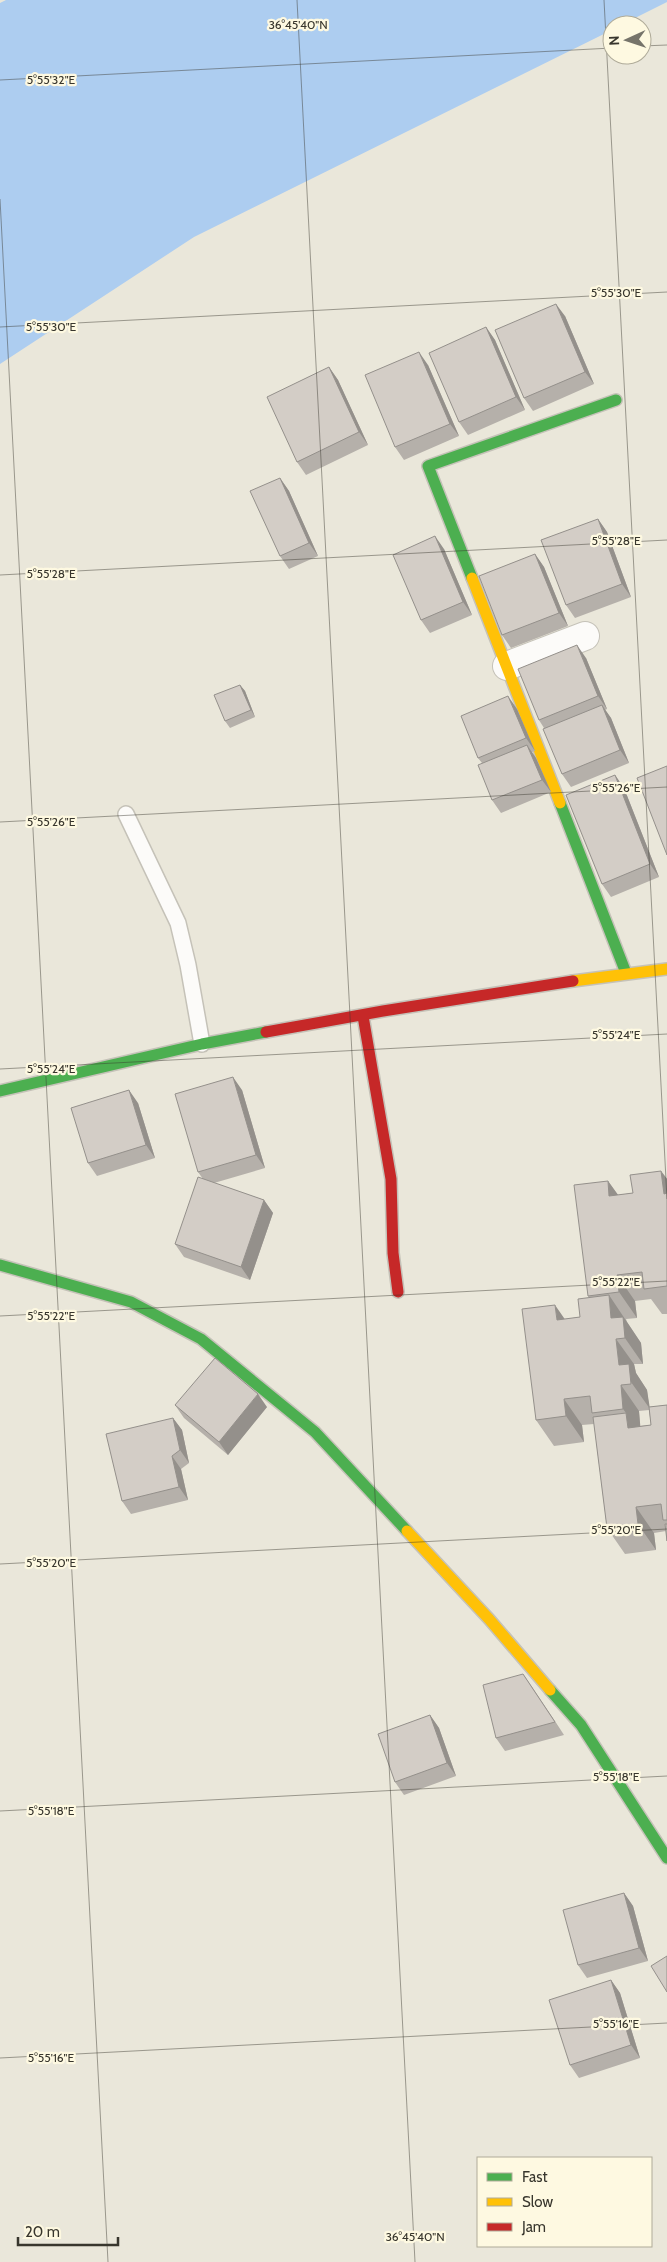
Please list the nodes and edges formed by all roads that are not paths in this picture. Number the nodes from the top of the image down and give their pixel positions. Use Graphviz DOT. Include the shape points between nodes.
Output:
graph roads {
  1 [pos="616,400"];
  2 [pos="585,636"];
  3 [pos="507,666"];
  4 [pos="126,814"];
  5 [pos="667,969"];
  6 [pos="626,973"];
  7 [pos="363,1016"];
  8 [pos="202,1044"];
  9 [pos="0,1090"];
  10 [pos="0,1265"];
  11 [pos="398,1292"];
  12 [pos="667,1858"];
  1 -- 3 [label="street" via="428,466"];
  2 -- 3 [label="street"];
  3 -- 6 [label="street"];
  4 -- 8 [label="lane" via="178,923"];
  5 -- 6 [label="street"];
  6 -- 7 [label="street"];
  7 -- 8 [label="street"];
  7 -- 11 [label="street" via="391,1179 393,1253"];
  8 -- 9 [label="street"];
  10 -- 12 [label="street" via="131,1302 201,1339 315,1432 489,1619 582,1725"];
}
